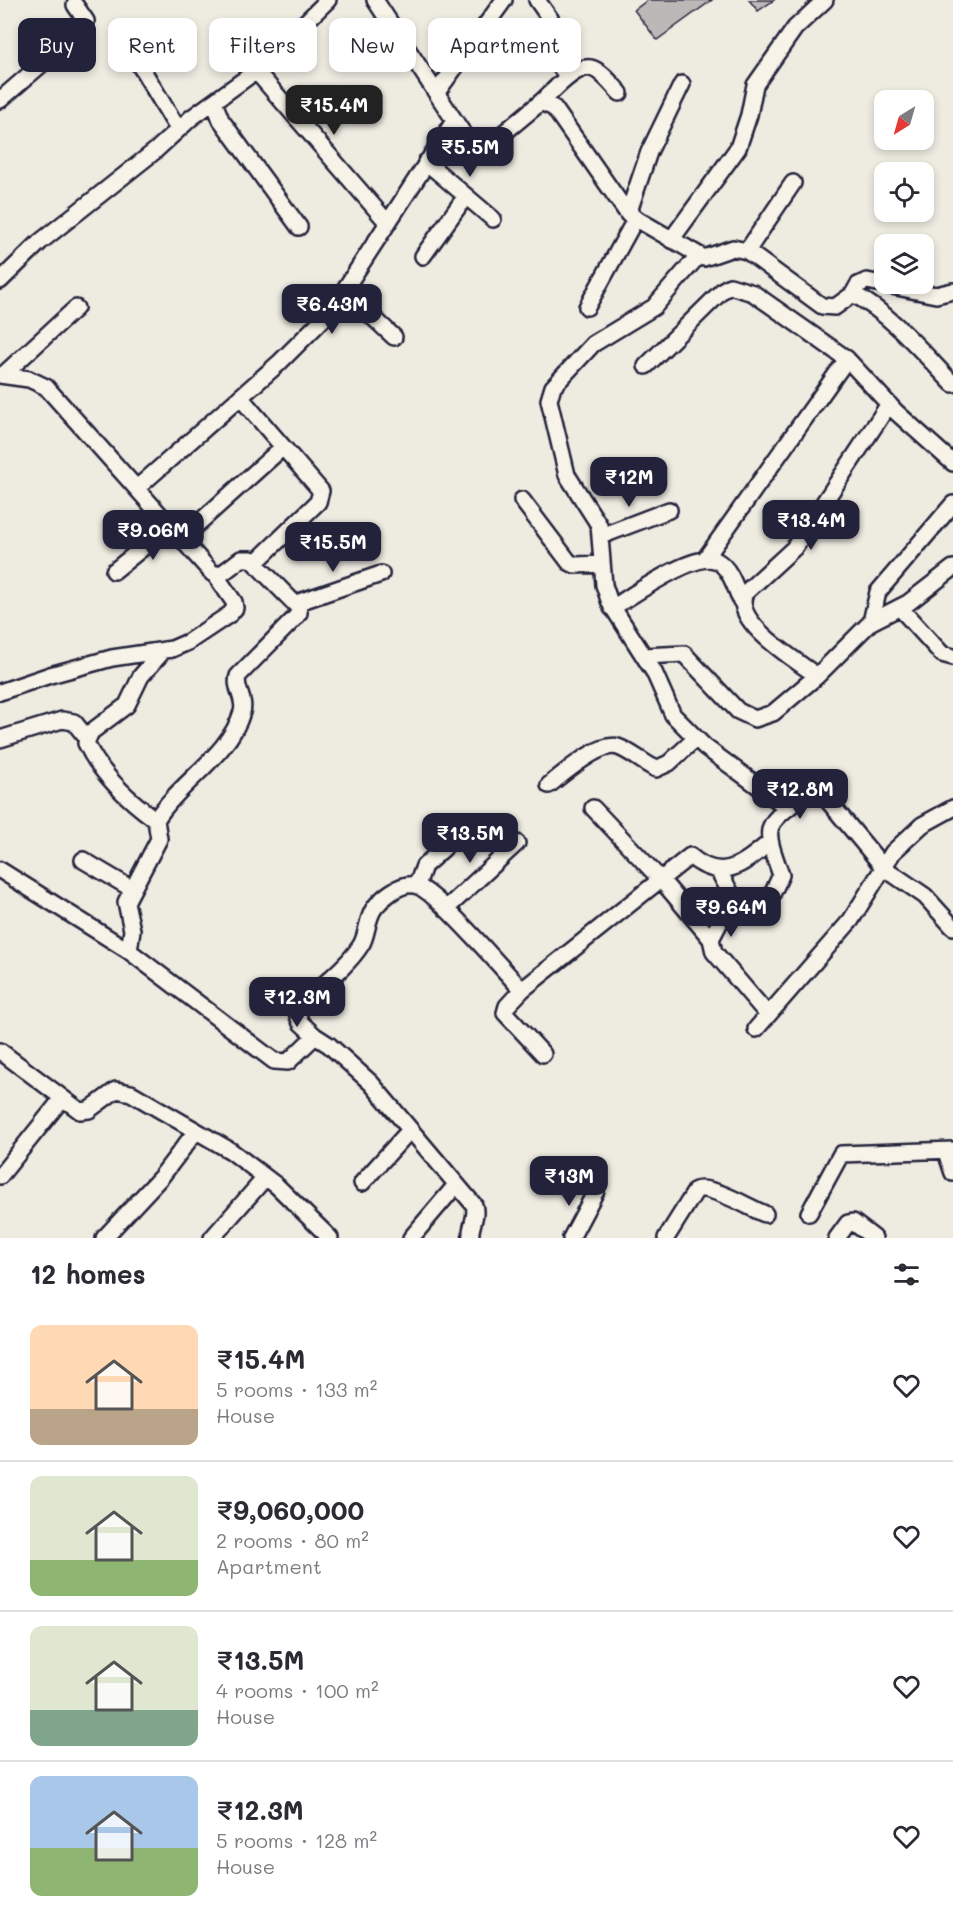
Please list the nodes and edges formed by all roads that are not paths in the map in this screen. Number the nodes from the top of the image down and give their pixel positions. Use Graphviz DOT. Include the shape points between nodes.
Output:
graph roads {
  1 [pos="328,0"];
  2 [pos="504,0"];
  3 [pos="537,0"];
  4 [pos="825,0"];
  5 [pos="377,1"];
  6 [pos="76,2"];
  7 [pos="310,18"];
  8 [pos="144,72"];
  9 [pos="255,72"];
  10 [pos="257,72"];
  11 [pos="568,77"];
  12 [pos="682,84"];
  13 [pos="437,92"];
  14 [pos="620,93"];
  15 [pos="0,100"];
  16 [pos="214,102"];
  17 [pos="541,102"];
  18 [pos="454,121"];
  19 [pos="178,129"];
  20 [pos="426,162"];
  21 [pos="793,183"];
  22 [pos="466,196"];
  23 [pos="624,207"];
  24 [pos="493,219"];
  25 [pos="387,222"];
  26 [pos="298,227"];
  27 [pos="671,240"];
  28 [pos="747,252"];
  29 [pos="423,256"];
  30 [pos="698,256"];
  31 [pos="0,281"];
  32 [pos="345,291"];
  33 [pos="953,291"];
  34 [pos="853,294"];
  35 [pos="586,307"];
  36 [pos="76,308"];
  37 [pos="394,337"];
  38 [pos="847,359"];
  39 [pos="646,366"];
  40 [pos="2,375"];
  41 [pos="953,384"];
  42 [pos="240,397"];
  43 [pos="889,404"];
  44 [pos="283,447"];
  45 [pos="953,464"];
  46 [pos="137,488"];
  47 [pos="522,500"];
  48 [pos="953,504"];
  49 [pos="669,510"];
  50 [pos="171,525"];
  51 [pos="601,536"];
  52 [pos="182,538"];
  53 [pos="705,559"];
  54 [pos="255,562"];
  55 [pos="602,564"];
  56 [pos="953,568"];
  57 [pos="114,571"];
  58 [pos="381,574"];
  59 [pos="216,576"];
  60 [pos="741,601"];
  61 [pos="296,603"];
  62 [pos="612,608"];
  63 [pos="900,608"];
  64 [pos="871,622"];
  65 [pos="164,650"];
  66 [pos="645,656"];
  67 [pos="953,657"];
  68 [pos="817,676"];
  69 [pos="0,692"];
  70 [pos="86,737"];
  71 [pos="0,739"];
  72 [pos="695,739"];
  73 [pos="549,785"];
  74 [pos="593,808"];
  75 [pos="788,808"];
  76 [pos="953,808"];
  77 [pos="157,827"];
  78 [pos="517,843"];
  79 [pos="769,843"];
  80 [pos="444,848"];
  81 [pos="83,861"];
  82 [pos="884,868"];
  83 [pos="0,870"];
  84 [pos="718,870"];
  85 [pos="661,881"];
  86 [pos="417,885"];
  87 [pos="132,889"];
  88 [pos="766,907"];
  89 [pos="446,909"];
  90 [pos="953,927"];
  91 [pos="711,939"];
  92 [pos="129,951"];
  93 [pos="522,990"];
  94 [pos="768,1015"];
  95 [pos="756,1029"];
  96 [pos="315,1036"];
  97 [pos="0,1051"];
  98 [pos="543,1054"];
  99 [pos="62,1100"];
  100 [pos="410,1130"];
  101 [pos="196,1131"];
  102 [pos="949,1151"];
  103 [pos="953,1173"];
  104 [pos="0,1176"];
  105 [pos="265,1178"];
  106 [pos="362,1183"];
  107 [pos="456,1185"];
  108 [pos="596,1191"];
  109 [pos="809,1213"];
  110 [pos="765,1214"];
  111 [pos="104,1238"];
  112 [pos="212,1238"];
  113 [pos="330,1238"];
  114 [pos="411,1238"];
  115 [pos="471,1238"];
  116 [pos="571,1238"];
  117 [pos="666,1238"];
  118 [pos="837,1238"];
  119 [pos="874,1238"];
  1 -- 7 [label="street"];
  2 -- 13 [label="street"];
  3 -- 11 [label="street" via="551,20 546,48"];
  4 -- 27 [label="street" via="795,28 755,84 740,142"];
  5 -- 13 [label="street"];
  6 -- 15 [label="street" via="86,21 82,29"];
  8 -- 19 [label="street"];
  9 -- 16 [label="street"];
  10 -- 25 [label="street"];
  11 -- 14 [label="street" via="591,68"];
  11 -- 17 [label="street"];
  12 -- 23 [label="street"];
  13 -- 18 [label="street"];
  16 -- 19 [label="street"];
  16 -- 26 [label="street" via="221,120"];
  17 -- 18 [label="street" via="479,150 466,143"];
  17 -- 23 [label="street" via="554,108"];
  18 -- 20 [label="street"];
  19 -- 31 [label="street" via="40,242"];
  20 -- 22 [label="street"];
  20 -- 25 [label="street"];
  21 -- 28 [label="street"];
  22 -- 24 [label="street"];
  22 -- 29 [label="street"];
  23 -- 27 [label="street"];
  23 -- 35 [label="street"];
  25 -- 32 [label="street"];
  27 -- 30 [label="street"];
  28 -- 30 [label="street" via="733,248 712,257"];
  28 -- 34 [label="street" via="822,306 835,307"];
  30 -- 51 [label="street" via="654,307 592,344 549,393 567,475 596,518"];
  32 -- 37 [label="street"];
  32 -- 42 [label="street" via="316,328"];
  33 -- 34 [label="street" via="936,295 867,281 858,285"];
  34 -- 41 [label="street" via="904,334"];
  36 -- 40 [label="street"];
  38 -- 39 [label="street" via="753,293 730,286"];
  38 -- 43 [label="street"];
  38 -- 53 [label="street"];
  40 -- 46 [label="street" via="34,380 46,387"];
  42 -- 44 [label="street"];
  42 -- 46 [label="street"];
  43 -- 45 [label="street"];
  43 -- 60 [label="street" via="794,548"];
  44 -- 52 [label="street"];
  44 -- 54 [label="street" via="318,487 321,496"];
  46 -- 50 [label="street"];
  47 -- 55 [label="street" via="569,562"];
  48 -- 64 [label="street" via="878,592"];
  49 -- 51 [label="street"];
  50 -- 52 [label="street"];
  50 -- 57 [label="street"];
  51 -- 55 [label="street"];
  52 -- 59 [label="street"];
  53 -- 60 [label="street" via="722,565"];
  53 -- 62 [label="street" via="681,567"];
  54 -- 59 [label="street" via="246,557"];
  54 -- 61 [label="street"];
  55 -- 62 [label="street"];
  56 -- 63 [label="street"];
  58 -- 61 [label="street"];
  59 -- 65 [label="street" via="234,602 234,610 188,642"];
  60 -- 68 [label="street" via="757,629"];
  61 -- 77 [label="street" via="299,613 238,676 243,709 225,743"];
  62 -- 66 [label="street"];
  63 -- 64 [label="street"];
  63 -- 67 [label="street" via="942,654"];
  64 -- 68 [label="street"];
  65 -- 69 [label="street" via="112,658"];
  65 -- 70 [label="street" via="141,676 127,705"];
  66 -- 68 [label="street" via="684,654 738,711 754,719 765,718 783,707"];
  66 -- 72 [label="street" via="673,715"];
  70 -- 71 [label="street" via="74,722 62,720"];
  70 -- 77 [label="street" via="94,760"];
  72 -- 73 [label="street" via="669,763 656,769 618,747 609,746"];
  72 -- 75 [label="street"];
  74 -- 85 [label="street"];
  75 -- 79 [label="street" via="774,820 767,836"];
  75 -- 82 [label="street" via="808,792 819,792"];
  76 -- 82 [label="street" via="914,831 893,852"];
  77 -- 87 [label="street"];
  78 -- 89 [label="street"];
  79 -- 84 [label="street" via="740,865"];
  79 -- 88 [label="street" via="781,875"];
  80 -- 86 [label="street" via="424,866"];
  81 -- 87 [label="street"];
  82 -- 90 [label="street" via="925,896"];
  82 -- 94 [label="street" via="851,920"];
  83 -- 92 [label="street"];
  84 -- 85 [label="street" via="704,868 690,856"];
  84 -- 91 [label="street" via="734,897"];
  85 -- 91 [label="street"];
  85 -- 93 [label="street"];
  86 -- 89 [label="street"];
  86 -- 96 [label="street" via="406,885 382,900 368,920 362,944 302,1004 297,1016"];
  87 -- 92 [label="street" via="126,902 131,925"];
  89 -- 93 [label="street"];
  91 -- 94 [label="street" via="714,952"];
  92 -- 96 [label="street" via="274,1061 288,1062"];
  93 -- 98 [label="street" via="505,1013"];
  94 -- 95 [label="street"];
  96 -- 100 [label="street" via="371,1083"];
  97 -- 99 [label="street"];
  99 -- 101 [label="street" via="85,1112 108,1094 123,1090"];
  99 -- 104 [label="street"];
  100 -- 106 [label="street"];
  100 -- 107 [label="street"];
  101 -- 105 [label="street" via="231,1151"];
  101 -- 111 [label="street" via="160,1178"];
  102 -- 103 [label="street"];
  102 -- 109 [label="street" via="841,1154"];
  105 -- 112 [label="street"];
  105 -- 113 [label="street"];
  107 -- 114 [label="street"];
  107 -- 115 [label="street" via="474,1205"];
  108 -- 116 [label="street"];
  110 -- 117 [label="street" via="700,1188"];
  118 -- 119 [label="street" via="853,1222"];
}
